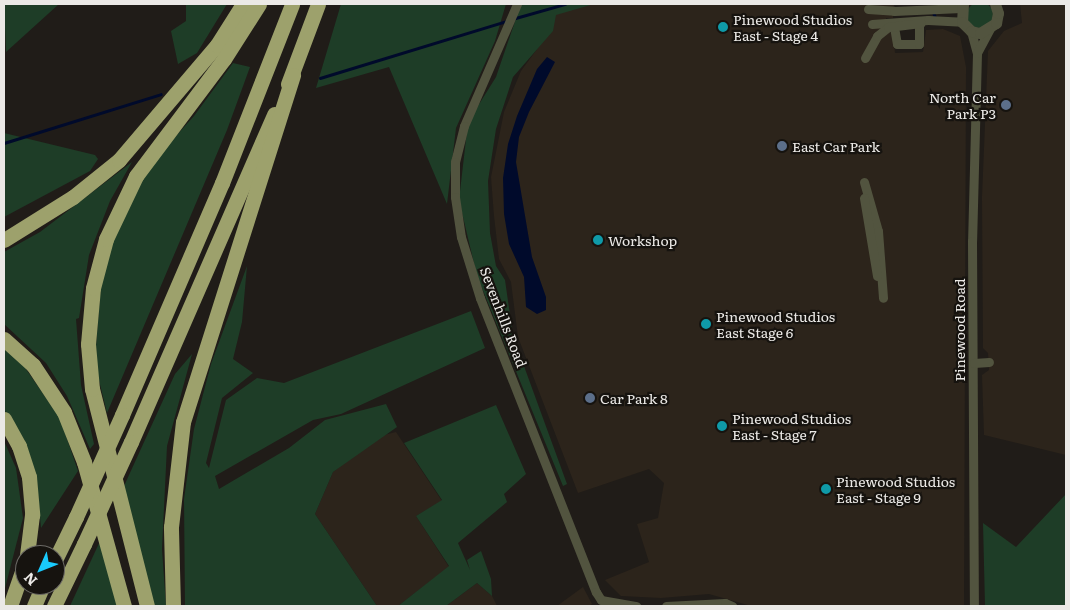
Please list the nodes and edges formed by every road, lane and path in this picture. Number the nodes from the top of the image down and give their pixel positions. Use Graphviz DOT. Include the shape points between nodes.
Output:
graph roads {
  1 [pos="243,4"];
  2 [pos="259,4"];
  3 [pos="292,4"];
  4 [pos="318,4"];
  5 [pos="517,4"];
  6 [pos="995,4"];
  7 [pos="867,6"];
  8 [pos="962,6"];
  9 [pos="928,20"];
  10 [pos="962,22"];
  11 [pos="872,24"];
  12 [pos="919,24"];
  13 [pos="894,27"];
  14 [pos="990,29"];
  15 [pos="971,31"];
  16 [pos="977,53"];
  17 [pos="865,58"];
  18 [pos="293,75"];
  19 [pos="864,182"];
  20 [pos="4,240"];
  21 [pos="4,339"];
  22 [pos="989,362"];
  23 [pos="974,363"];
  24 [pos="4,419"];
  25 [pos="28,545"];
  26 [pos="62,545"];
  27 [pos="15,591"];
  28 [pos="10,606"];
  29 [pos="54,606"];
  30 [pos="124,606"];
  31 [pos="147,606"];
  32 [pos="173,606"];
  33 [pos="636,606"];
  34 [pos="666,606"];
  35 [pos="732,606"];
  36 [pos="974,606"];
  1 -- 20 [label="highway" via="205,60 119,160 73,197"];
  2 -- 31 [label="highway" via="224,59 136,176 106,239 93,288 88,344 94,404"];
  3 -- 26 [label="highway, bridge" via="222,183"];
  4 -- 18 [label="highway"];
  5 -- 33 [label="street, Sevenhills Road" via="464,126 456,162 455,197 461,237 480,298 596,592 602,600"];
  6 -- 14 [label="street" via="997,18"];
  7 -- 8 [label="street" via="894,11"];
  8 -- 10 [label="street"];
  9 -- 10 [label="street"];
  9 -- 11 [label="street"];
  9 -- 12 [label="street"];
  10 -- 15 [label="street"];
  12 -- 13 [label="street"];
  12 -- 13 [label="street" via="919,44 897,44"];
  13 -- 17 [label="street" via="888,27 877,36"];
  14 -- 15 [label="street" via="980,33"];
  14 -- 16 [label="street, Pinewood Road"];
  15 -- 16 [label="street, Pinewood Road"];
  16 -- 23 [label="street, Pinewood Road" via="972,241"];
  18 -- 29 [label="highway, bridge" via="131,442"];
  18 -- 32 [label="highway" via="183,422 171,527"];
  19 -- 19 [label="street" via="878,231 883,298 869,240"];
  21 -- 30 [label="highway" via="33,365 64,412 84,462"];
  22 -- 23 [label="street"];
  23 -- 36 [label="street, Pinewood Road"];
  24 -- 25 [label="highway" via="21,451 30,482 32,520"];
  27 -- 28 [label="highway"];
  34 -- 35 [label="street" via="725,603"];
}
